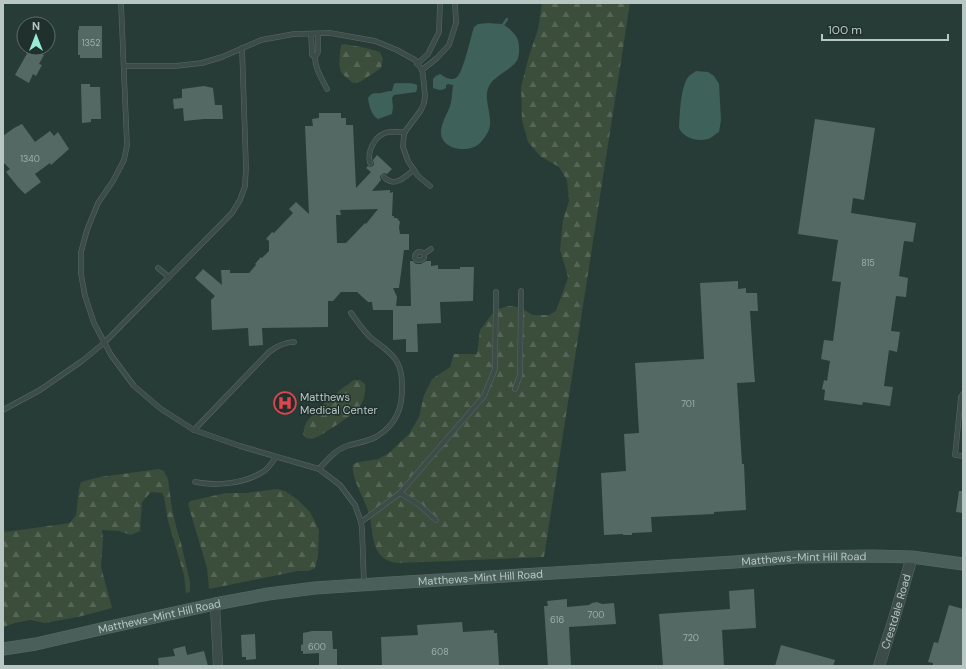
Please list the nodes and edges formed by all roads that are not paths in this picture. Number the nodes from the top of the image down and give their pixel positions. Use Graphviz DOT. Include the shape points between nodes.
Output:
graph roads {
  1 [pos="121,3"];
  2 [pos="440,3"];
  3 [pos="455,3"];
  4 [pos="311,34"];
  5 [pos="318,34"];
  6 [pos="242,48"];
  7 [pos="315,57"];
  8 [pos="417,64"];
  9 [pos="124,66"];
  10 [pos="422,70"];
  11 [pos="328,89"];
  12 [pos="405,132"];
  13 [pos="370,163"];
  14 [pos="414,170"];
  15 [pos="384,177"];
  16 [pos="430,186"];
  17 [pos="431,249"];
  18 [pos="424,254"];
  19 [pos="158,268"];
  20 [pos="169,277"];
  21 [pos="521,291"];
  22 [pos="496,292"];
  23 [pos="351,313"];
  24 [pos="104,342"];
  25 [pos="294,342"];
  26 [pos="515,389"];
  27 [pos="963,394"];
  28 [pos="3,410"];
  29 [pos="194,430"];
  30 [pos="963,456"];
  31 [pos="276,457"];
  32 [pos="319,469"];
  33 [pos="195,482"];
  34 [pos="400,493"];
  35 [pos="436,520"];
  36 [pos="361,522"];
  37 [pos="912,557"];
  38 [pos="963,564"];
  39 [pos="364,585"];
  40 [pos="215,604"];
  41 [pos="3,649"];
  42 [pos="218,666"];
  43 [pos="879,666"];
  1 -- 9 [label="lane"];
  2 -- 8 [label="lane" via="440,32 428,54"];
  3 -- 10 [label="lane" via="456,23 449,45"];
  4 -- 5 [label="lane"];
  4 -- 6 [label="lane" via="294,34 261,40"];
  4 -- 7 [label="lane" via="312,55"];
  5 -- 7 [label="lane" via="318,52"];
  5 -- 8 [label="lane" via="375,41 397,50 415,60"];
  6 -- 9 [label="lane" via="202,63"];
  6 -- 20 [label="lane" via="245,186 232,213"];
  7 -- 11 [label="lane" via="317,71"];
  8 -- 10 [label="lane"];
  9 -- 24 [label="lane" via="127,145 124,160 98,203 81,252 85,296"];
  10 -- 12 [label="lane" via="424,103"];
  12 -- 13 [label="lane" via="387,132 378,137 369,154"];
  12 -- 14 [label="lane" via="403,147"];
  14 -- 15 [label="lane" via="394,182"];
  14 -- 16 [label="lane"];
  17 -- 18 [label="lane"];
  19 -- 20 [label="lane"];
  20 -- 24 [label="lane"];
  21 -- 26 [label="lane" via="520,374"];
  22 -- 34 [label="lane" via="495,369 484,396"];
  23 -- 32 [label="lane" via="369,336 397,362 402,377 402,403 396,417 385,430 368,440 339,450"];
  24 -- 28 [label="lane" via="40,390"];
  24 -- 29 [label="lane" via="134,386 161,409"];
  25 -- 29 [label="lane" via="279,345 269,352"];
  27 -- 30 [label="lane" via="960,397 955,455"];
  29 -- 31 [label="lane"];
  31 -- 32 [label="lane"];
  31 -- 33 [label="lane" via="265,471 246,480 231,484"];
  32 -- 36 [label="lane" via="340,485 355,505"];
  34 -- 35 [label="lane"];
  34 -- 36 [label="lane"];
  36 -- 39 [label="lane"];
  37 -- 38 [label="main road, Matthews-Mint Hill Road"];
  37 -- 39 [label="main road, Matthews-Mint Hill Road" via="796,557"];
  37 -- 43 [label="street, Crestdale Road"];
  39 -- 40 [label="main road, Matthews-Mint Hill Road" via="315,588"];
  40 -- 41 [label="main road, Matthews-Mint Hill Road"];
  40 -- 42 [label="street"];
}
